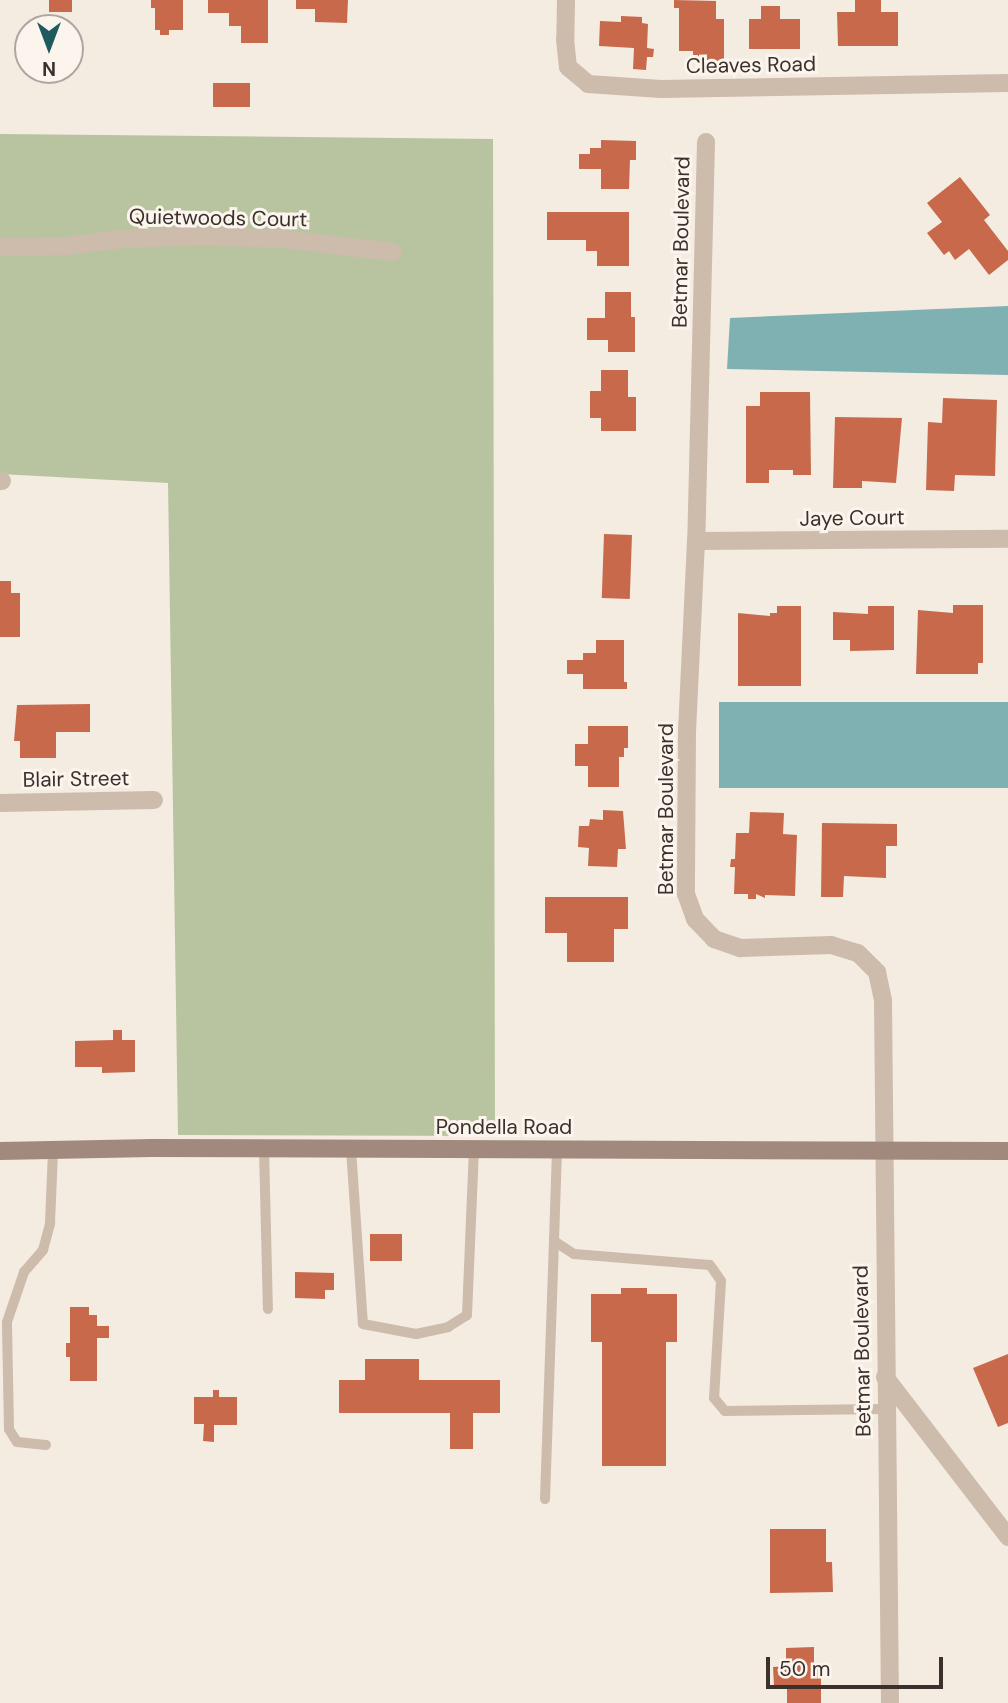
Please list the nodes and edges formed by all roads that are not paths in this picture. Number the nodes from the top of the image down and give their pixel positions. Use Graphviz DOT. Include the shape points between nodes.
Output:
graph roads {
  1 [pos="566,0"];
  2 [pos="1008,83"];
  3 [pos="706,142"];
  4 [pos="0,247"];
  5 [pos="392,252"];
  6 [pos="1008,539"];
  7 [pos="696,541"];
  8 [pos="154,800"];
  9 [pos="0,803"];
  10 [pos="264,1149"];
  11 [pos="351,1149"];
  12 [pos="474,1149"];
  13 [pos="53,1150"];
  14 [pos="557,1150"];
  15 [pos="0,1151"];
  16 [pos="883,1151"];
  17 [pos="1008,1151"];
  18 [pos="554,1241"];
  19 [pos="268,1309"];
  20 [pos="885,1377"];
  21 [pos="886,1409"];
  22 [pos="46,1445"];
  23 [pos="545,1499"];
  24 [pos="1008,1537"];
  25 [pos="890,1703"];
  1 -- 2 [label="street, Cleaves Road" via="568,68 588,84 661,89"];
  3 -- 7 [label="street, Betmar Boulevard"];
  4 -- 5 [label="street, Quietwoods Court" via="204,236 283,239"];
  6 -- 7 [label="street, Jaye Court"];
  7 -- 16 [label="street, Betmar Boulevard" via="687,732 686,894 695,919 714,939 740,948 831,945 858,953 877,972 883,1001"];
  8 -- 9 [label="street, Blair Street"];
  10 -- 11 [label="main road, Pondella Road"];
  10 -- 13 [label="main road, Pondella Road"];
  10 -- 19 [label="lane"];
  11 -- 12 [label="main road, Pondella Road"];
  11 -- 12 [label="lane" via="363,1324 416,1334 448,1327 467,1315"];
  12 -- 14 [label="main road, Pondella Road"];
  13 -- 15 [label="main road, Pondella Road"];
  13 -- 22 [label="lane" via="50,1223 43,1250 24,1272 7,1322 9,1429 17,1442"];
  14 -- 16 [label="main road, Pondella Road"];
  14 -- 18 [label="lane"];
  16 -- 17 [label="main road, Pondella Road"];
  16 -- 20 [label="street, Betmar Boulevard"];
  18 -- 21 [label="lane" via="574,1254 710,1265 721,1281 714,1398 725,1411"];
  18 -- 23 [label="lane"];
  20 -- 21 [label="street, Betmar Boulevard"];
  20 -- 24 [label="street"];
  21 -- 25 [label="street, Betmar Boulevard"];
}
